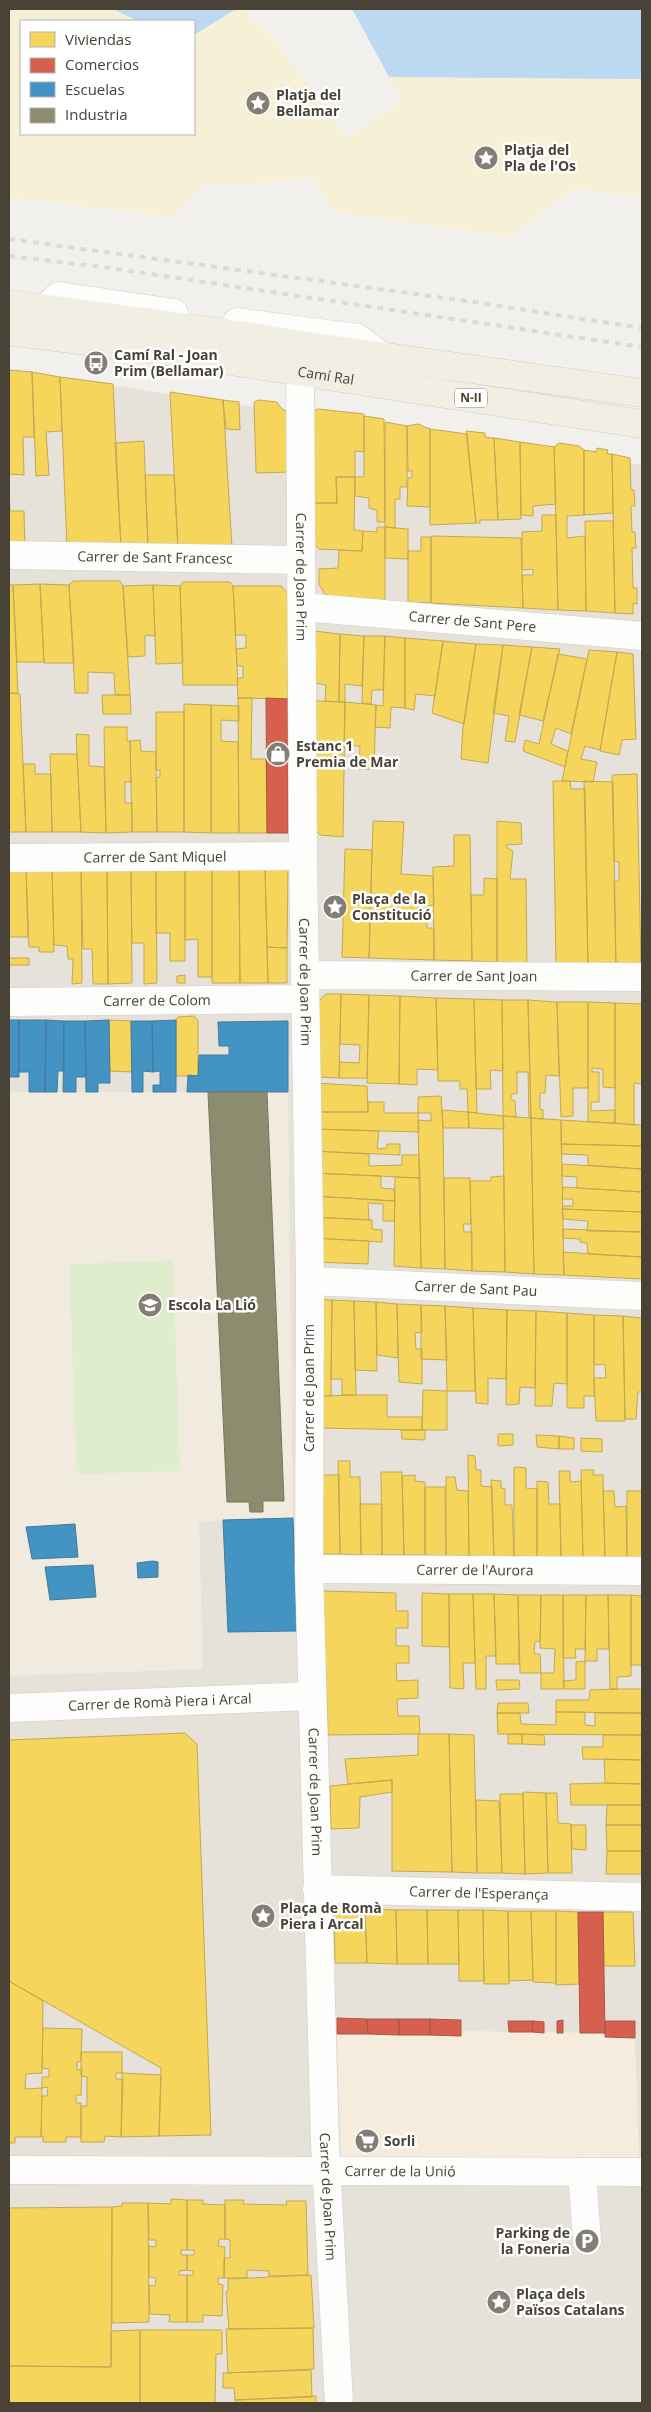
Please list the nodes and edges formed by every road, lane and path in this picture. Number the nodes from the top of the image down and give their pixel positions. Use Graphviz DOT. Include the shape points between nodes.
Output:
graph roads {
  1 [pos="9,304"];
  2 [pos="9,331"];
  3 [pos="300,372"];
  4 [pos="642,394"];
  5 [pos="642,424"];
  6 [pos="9,555"];
  7 [pos="301,560"];
  8 [pos="302,606"];
  9 [pos="642,636"];
  10 [pos="303,856"];
  11 [pos="9,858"];
  12 [pos="642,977"];
  13 [pos="305,987"];
  14 [pos="9,1002"];
  15 [pos="310,1281"];
  16 [pos="642,1296"];
  17 [pos="309,1569"];
  18 [pos="642,1571"];
  19 [pos="312,1696"];
  20 [pos="9,1708"];
  21 [pos="317,1889"];
  22 [pos="642,1897"];
  23 [pos="9,2170"];
  24 [pos="326,2172"];
  25 [pos="582,2172"];
  26 [pos="642,2172"];
  27 [pos="587,2241"];
  28 [pos="338,2403"];
  1 -- 4 [label="main road, Camí Ral / N-II" via="225,332"];
  2 -- 3 [label="main road, Camí Ral / N-II"];
  3 -- 5 [label="main road, Camí Ral / N-II"];
  3 -- 7 [label="street, Carrer de Joan Prim"];
  6 -- 7 [label="street, Carrer de Sant Francesc"];
  7 -- 8 [label="street, Carrer de Joan Prim"];
  8 -- 9 [label="street, Carrer de Sant Pere"];
  8 -- 10 [label="street, Carrer de Joan Prim"];
  10 -- 11 [label="street, Carrer de Sant Miquel"];
  10 -- 13 [label="street, Carrer de Joan Prim"];
  12 -- 13 [label="street, Carrer de Sant Joan"];
  13 -- 14 [label="street, Carrer de Colom"];
  13 -- 15 [label="street, Carrer de Joan Prim"];
  15 -- 16 [label="street, Carrer de Sant Pau"];
  15 -- 17 [label="street, Carrer de Joan Prim"];
  17 -- 18 [label="street, Carrer de l'Aurora"];
  17 -- 19 [label="street, Carrer de Joan Prim"];
  19 -- 20 [label="street, Carrer de Romà Piera i Arcal"];
  19 -- 21 [label="street, Carrer de Joan Prim"];
  21 -- 22 [label="street, Carrer de l'Esperança"];
  21 -- 24 [label="street, Carrer de Joan Prim"];
  23 -- 24 [label="street, Carrer de la Unió"];
  24 -- 25 [label="street, Carrer de la Unió"];
  24 -- 28 [label="street, Carrer de Joan Prim"];
  25 -- 26 [label="street, Carrer de la Unió"];
  25 -- 27 [label="street"];
}
